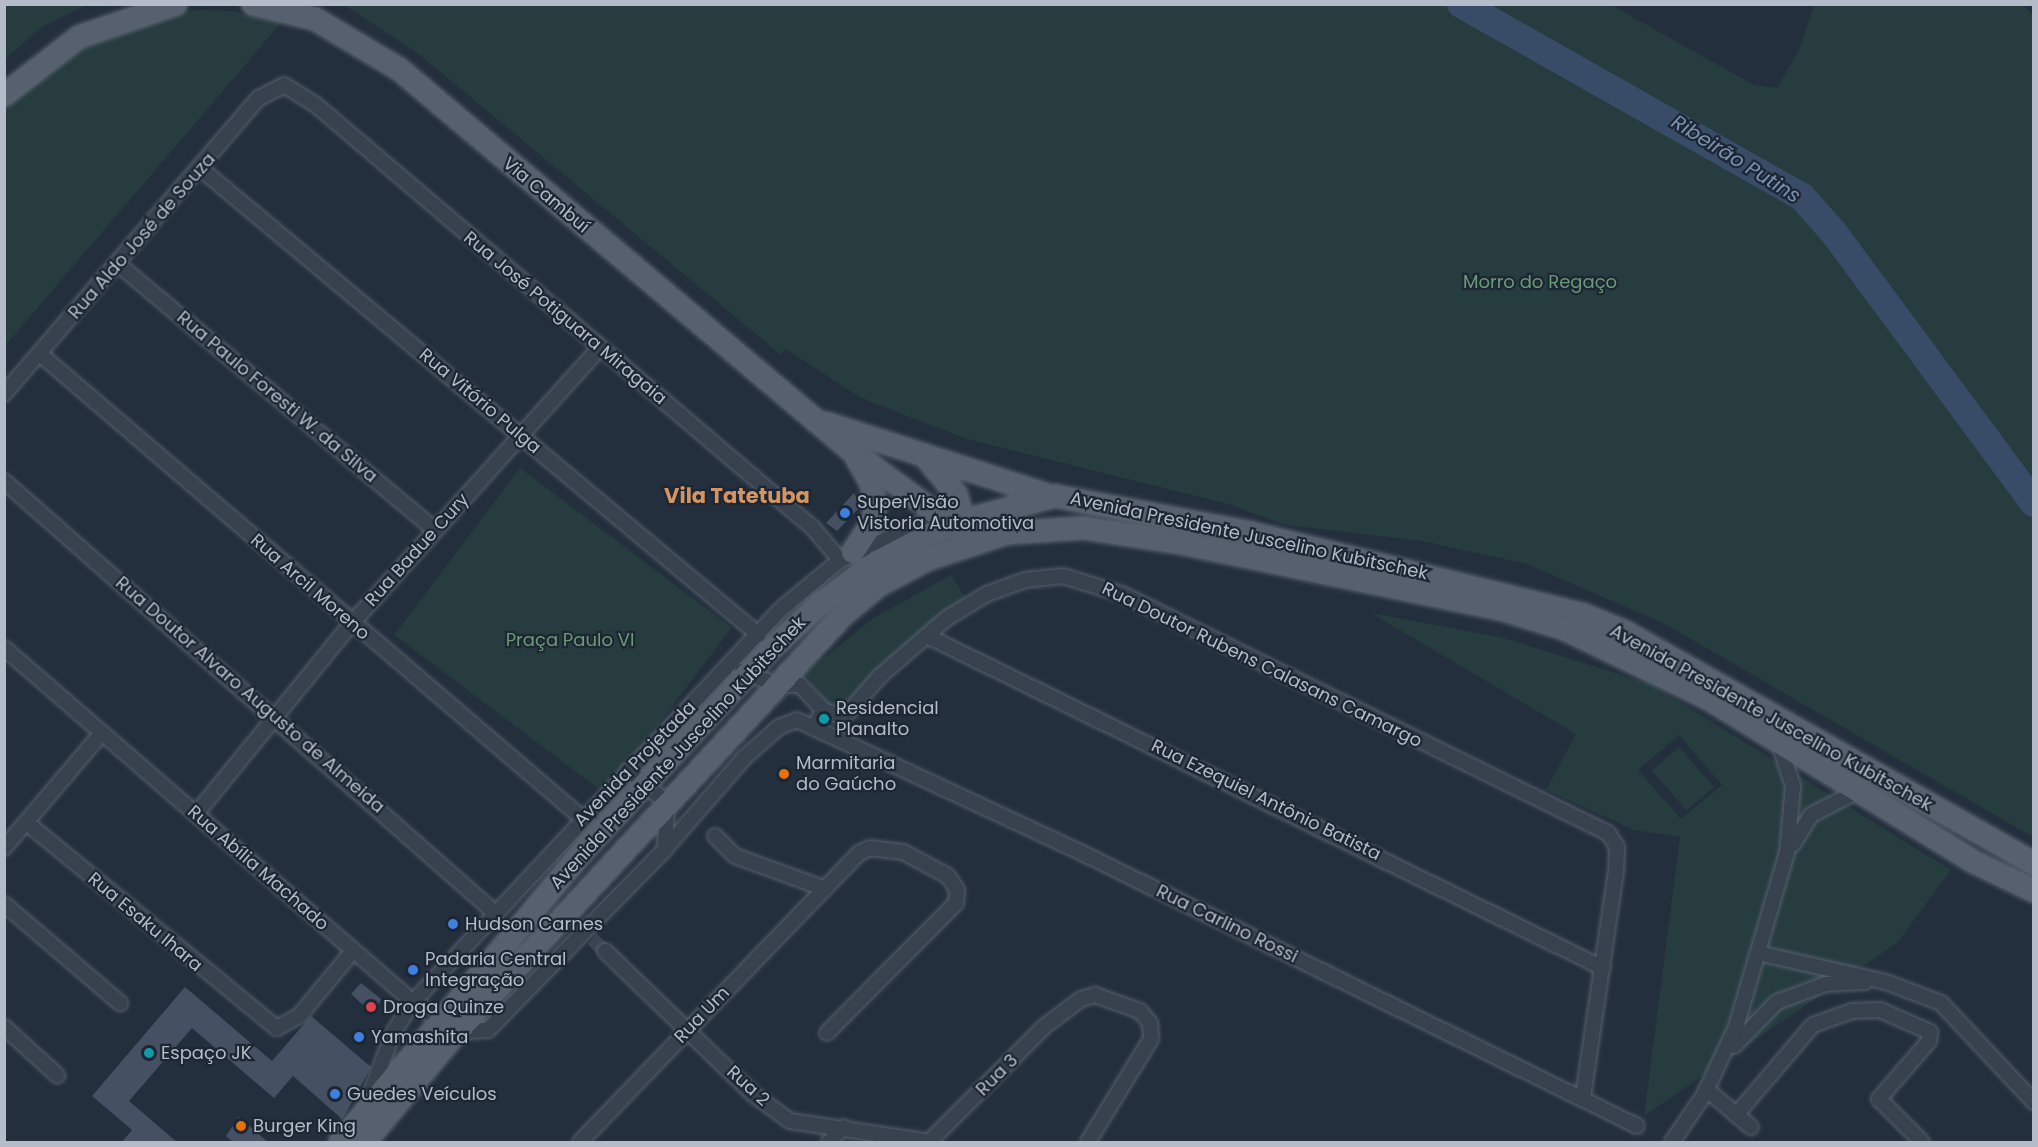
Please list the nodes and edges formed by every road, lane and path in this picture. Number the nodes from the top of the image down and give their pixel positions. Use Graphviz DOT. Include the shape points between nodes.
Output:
graph roads {
  1 [pos="176,4"];
  2 [pos="253,4"];
  3 [pos="284,85"];
  4 [pos="4,95"];
  5 [pos="200,168"];
  6 [pos="118,264"];
  7 [pos="600,348"];
  8 [pos="40,354"];
  9 [pos="4,394"];
  10 [pos="821,421"];
  11 [pos="519,434"];
  12 [pos="853,452"];
  13 [pos="921,452"];
  14 [pos="4,481"];
  15 [pos="1055,496"];
  16 [pos="954,520"];
  17 [pos="435,530"];
  18 [pos="989,536"];
  19 [pos="946,551"];
  20 [pos="846,556"];
  21 [pos="352,623"];
  22 [pos="759,635"];
  23 [pos="927,636"];
  24 [pos="4,648"];
  25 [pos="739,670"];
  26 [pos="777,685"];
  27 [pos="823,710"];
  28 [pos="279,718"];
  29 [pos="814,728"];
  30 [pos="101,734"];
  31 [pos="1777,739"];
  32 [pos="636,776"];
  33 [pos="1860,790"];
  34 [pos="667,803"];
  35 [pos="196,814"];
  36 [pos="582,818"];
  37 [pos="27,823"];
  38 [pos="715,836"];
  39 [pos="7,841"];
  40 [pos="665,849"];
  41 [pos="1787,853"];
  42 [pos="2034,863"];
  43 [pos="824,888"];
  44 [pos="2034,891"];
  45 [pos="4,904"];
  46 [pos="494,912"];
  47 [pos="353,951"];
  48 [pos="605,951"];
  49 [pos="1758,953"];
  50 [pos="1603,968"];
  51 [pos="1886,982"];
  52 [pos="413,1002"];
  53 [pos="120,1003"];
  54 [pos="449,1026"];
  55 [pos="4,1027"];
  56 [pos="689,1029"];
  57 [pos="827,1033"];
  58 [pos="1715,1073"];
  59 [pos="57,1076"];
  60 [pos="1706,1089"];
  61 [pos="1583,1097"];
  62 [pos="2034,1102"];
  63 [pos="1737,1115"];
  64 [pos="360,1120"];
  65 [pos="1636,1126"];
  66 [pos="843,1127"];
  67 [pos="1751,1127"];
  68 [pos="929,1142"];
  69 [pos="340,1143"];
  70 [pos="365,1143"];
  71 [pos="580,1143"];
  72 [pos="829,1143"];
  73 [pos="1088,1143"];
  74 [pos="1672,1143"];
  75 [pos="1922,1143"];
  1 -- 4 [label="main road" via="79,37"];
  2 -- 10 [label="main road, Via Cambuí" via="315,20 399,69"];
  3 -- 5 [label="street, Rua Aldo José de Souza" via="259,98"];
  3 -- 7 [label="street, Rua José Potiguara Miragaia" via="316,105"];
  5 -- 6 [label="street, Rua Aldo José de Souza"];
  5 -- 11 [label="street, Rua Vitório Pulga"];
  6 -- 8 [label="street, Rua Aldo José de Souza"];
  6 -- 17 [label="street, Rua Paulo Foresti W. da Silva"];
  7 -- 11 [label="street, Rua Badue Cury"];
  7 -- 20 [label="street, Rua José Potiguara Miragaia"];
  8 -- 9 [label="street, Rua Aldo José de Souza"];
  8 -- 21 [label="street, Rua Arcil Moreno"];
  10 -- 12 [label="main road, Via Cambuí"];
  10 -- 13 [label="main road, Via Cambuí"];
  11 -- 17 [label="street, Rua Badue Cury"];
  11 -- 22 [label="street, Rua Vitório Pulga"];
  12 -- 16 [label="main road, Via Cambuí"];
  12 -- 20 [label="main road" via="871,483 875,504 873,521"];
  13 -- 15 [label="main road" via="1013,487"];
  13 -- 16 [label="main road, Via Cambuí" via="947,479"];
  14 -- 28 [label="street, Rua Doutor Alvaro Augusto de Almeida"];
  15 -- 16 [label="main road, Avenida Presidente Juscelino Kubitschek"];
  15 -- 42 [label="main road, Avenida Presidente Juscelino Kubitschek" via="1262,536 1584,615 1633,637"];
  16 -- 18 [label="main road"];
  16 -- 19 [label="main road"];
  16 -- 20 [label="street"];
  16 -- 25 [label="main road, Avenida Presidente Juscelino Kubitschek" via="850,580"];
  17 -- 21 [label="street, Rua Badue Cury"];
  18 -- 19 [label="main road, Avenida Presidente Juscelino Kubitschek"];
  18 -- 31 [label="main road, Avenida Presidente Juscelino Kubitschek" via="1083,528 1270,560 1501,609 1636,660"];
  19 -- 26 [label="main road, Avenida Presidente Juscelino Kubitschek" via="862,597"];
  20 -- 22 [label="street" via="780,610"];
  21 -- 28 [label="street, Rua Badue Cury"];
  21 -- 36 [label="street, Rua Arcil Moreno"];
  22 -- 25 [label="street"];
  23 -- 27 [label="street, Rua Doutor Rubens Calasans Camargo" via="879,677 849,712 840,716"];
  23 -- 50 [label="street, Rua Ezequiel Antônio Batista"];
  23 -- 50 [label="street, Rua Doutor Rubens Calasans Camargo" via="969,603 1011,585 1044,577 1082,580 1122,594 1608,833 1617,855"];
  24 -- 30 [label="street, Rua Abília Machado"];
  25 -- 26 [label="street"];
  25 -- 32 [label="main road, Avenida Presidente Juscelino Kubitschek"];
  26 -- 27 [label="street" via="800,686"];
  26 -- 34 [label="main road, Avenida Presidente Juscelino Kubitschek"];
  27 -- 29 [label="street"];
  28 -- 35 [label="street, Rua Badue Cury"];
  28 -- 46 [label="street, Rua Doutor Alvaro Augusto de Almeida"];
  29 -- 40 [label="street, Rua Carlino Rossi" via="797,720 779,727"];
  29 -- 61 [label="street, Rua Carlino Rossi"];
  30 -- 35 [label="street, Rua Abília Machado"];
  30 -- 37 [label="street"];
  31 -- 33 [label="main road, Avenida Presidente Juscelino Kubitschek"];
  31 -- 41 [label="street" via="1793,786"];
  32 -- 34 [label="street"];
  32 -- 36 [label="street, Avenida Projetada"];
  32 -- 54 [label="main road, Avenida Presidente Juscelino Kubitschek"];
  33 -- 41 [label="street" via="1811,815"];
  33 -- 44 [label="main road, Avenida Presidente Juscelino Kubitschek" via="1974,862"];
  34 -- 40 [label="street"];
  34 -- 54 [label="main road, Avenida Presidente Juscelino Kubitschek"];
  35 -- 47 [label="street, Rua Abília Machado"];
  36 -- 46 [label="street, Avenida Projetada"];
  37 -- 39 [label="street"];
  37 -- 47 [label="street, Rua Esaku Ihara" via="277,1028 288,1025"];
  38 -- 43 [label="street" via="735,856"];
  40 -- 54 [label="street, Rua Carlino Rossi" via="588,936 488,1030"];
  41 -- 49 [label="street"];
  43 -- 56 [label="street, Rua Um"];
  43 -- 57 [label="street, Rua Um" via="870,848 903,852 936,868 954,883 956,903"];
  45 -- 53 [label="street"];
  46 -- 52 [label="street, Avenida Projetada"];
  47 -- 52 [label="street, Rua Abília Machado"];
  48 -- 56 [label="street, Rua 2"];
  49 -- 51 [label="street"];
  49 -- 58 [label="street" via="1736,1028"];
  50 -- 61 [label="street"];
  51 -- 58 [label="street" via="1826,984 1777,1002 1751,1022"];
  51 -- 62 [label="street" via="1941,1003"];
  52 -- 54 [label="street, Rua Abília Machado"];
  52 -- 64 [label="street, Avenida Projetada" via="393,1033"];
  54 -- 64 [label="main road, Avenida Presidente Juscelino Kubitschek"];
  54 -- 70 [label="main road, Avenida Presidente Juscelino Kubitschek"];
  55 -- 59 [label="street"];
  56 -- 66 [label="street, Rua 2" via="753,1094 790,1121"];
  56 -- 71 [label="street, Rua Um"];
  58 -- 60 [label="street"];
  60 -- 63 [label="street"];
  60 -- 74 [label="street"];
  61 -- 65 [label="street, Rua Carlino Rossi"];
  63 -- 67 [label="street"];
  63 -- 75 [label="street" via="1813,1024 1852,1011 1880,1010 1918,1023 1931,1035 1879,1099"];
  64 -- 69 [label="main road, Avenida Presidente Juscelino Kubitschek"];
  66 -- 68 [label="street, Rua 2"];
  66 -- 72 [label="street"];
  68 -- 73 [label="street, Rua 3" via="1066,1010 1088,996 1125,1002 1146,1016 1152,1031 1149,1046"];
}
